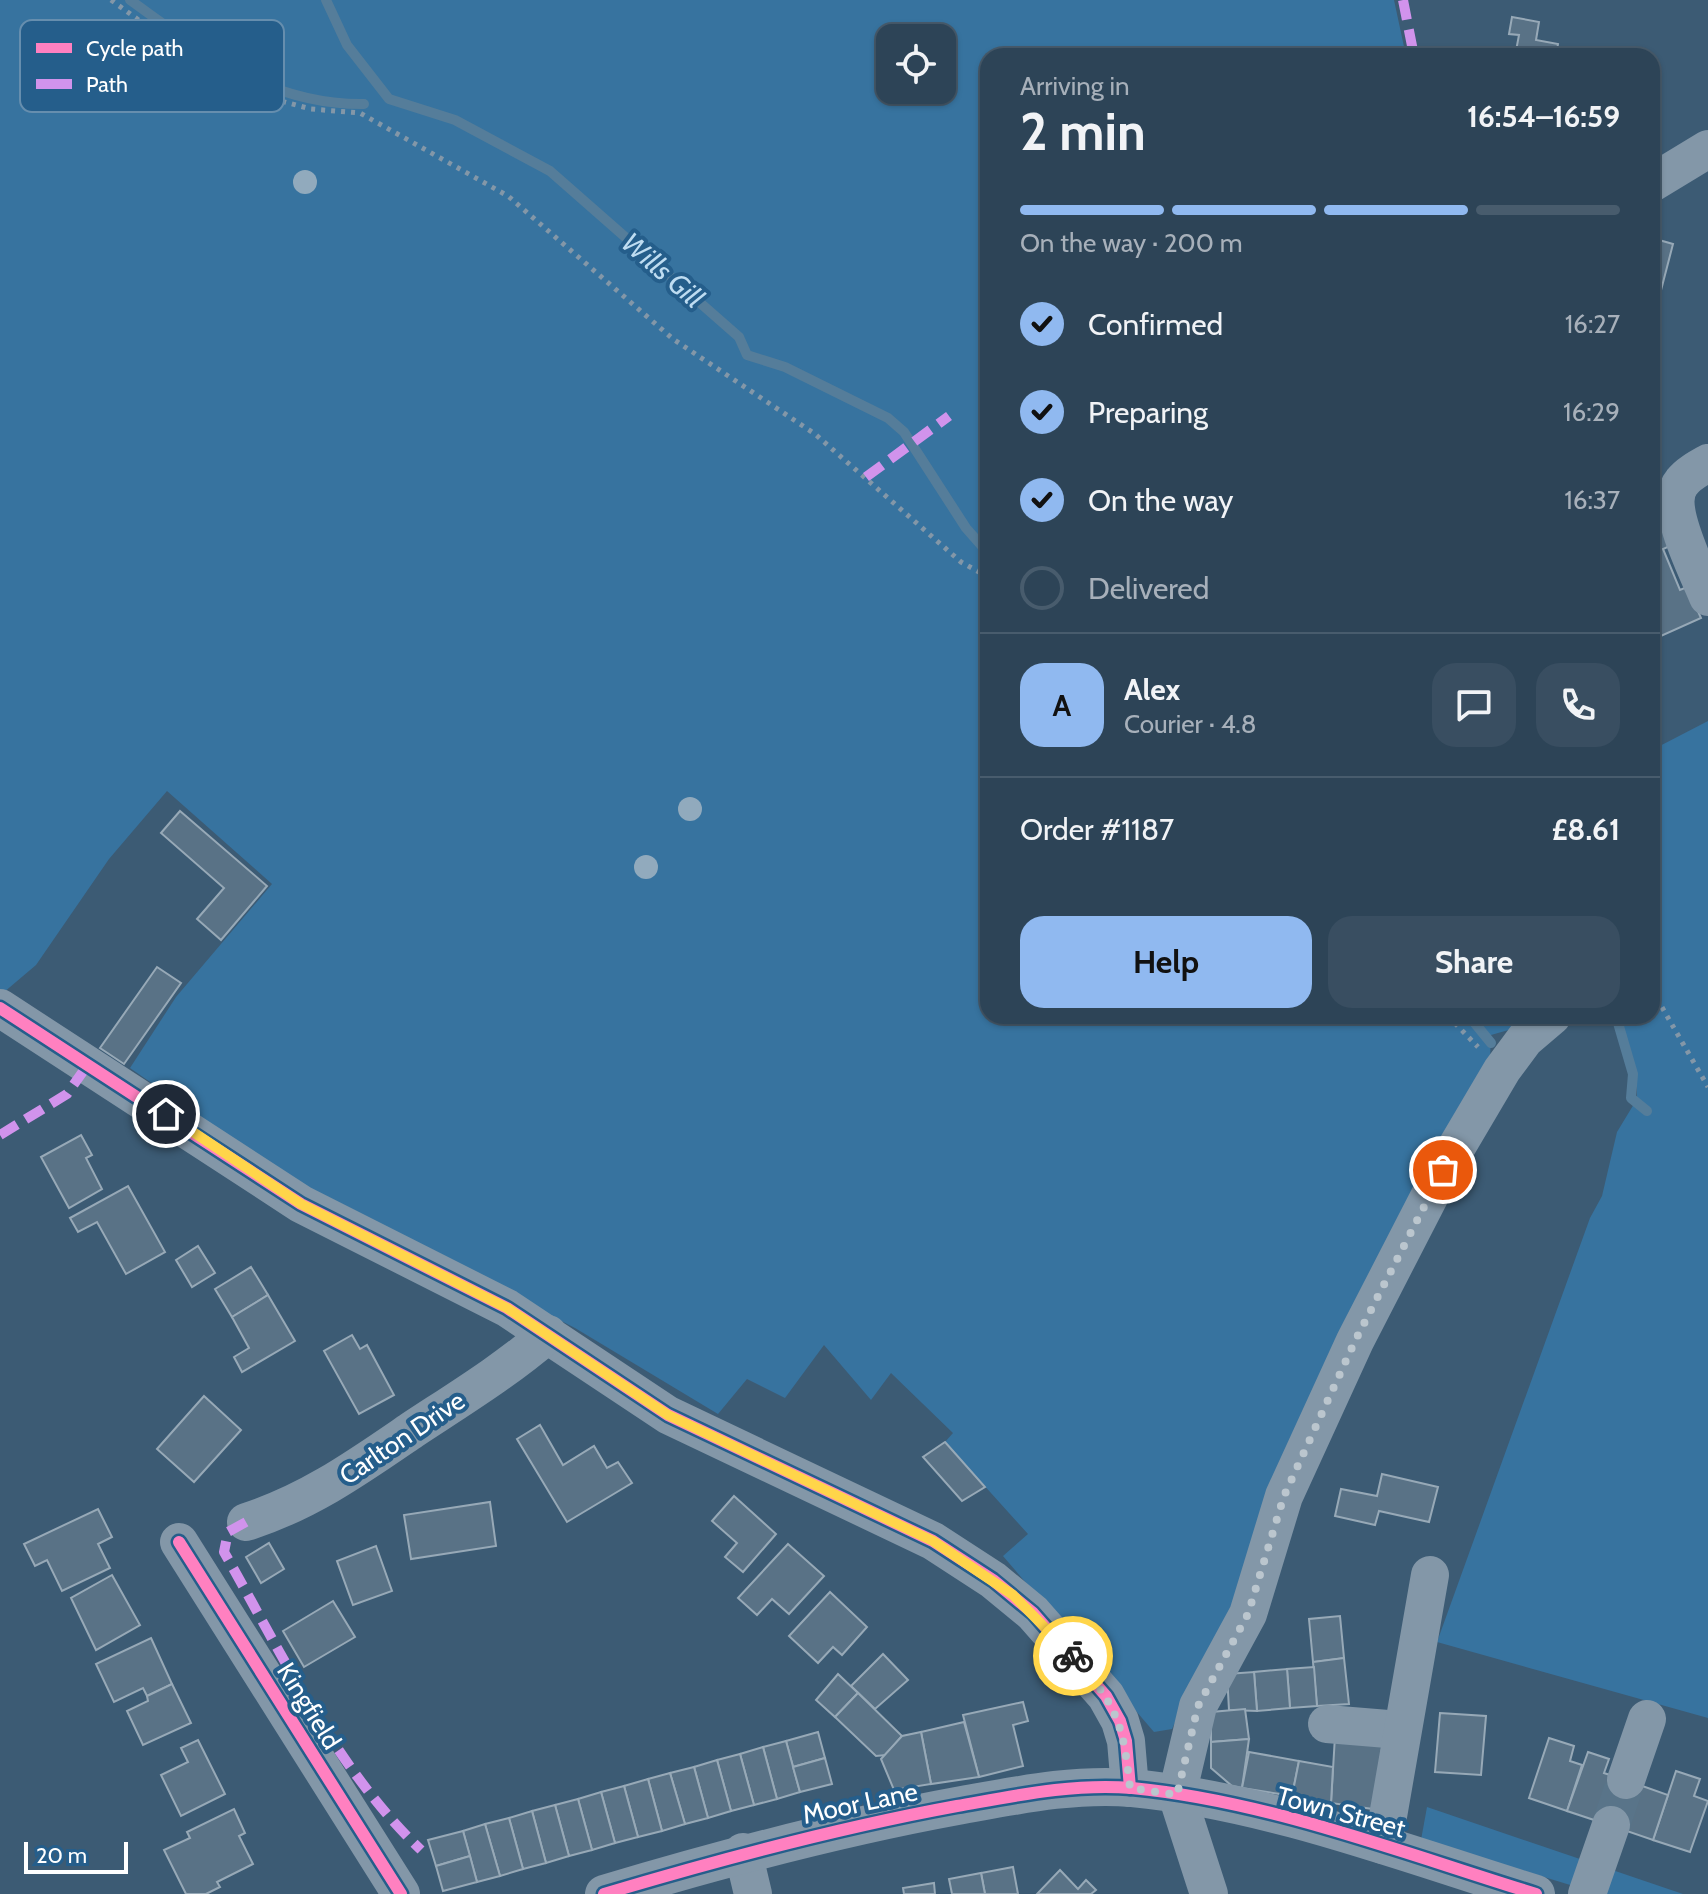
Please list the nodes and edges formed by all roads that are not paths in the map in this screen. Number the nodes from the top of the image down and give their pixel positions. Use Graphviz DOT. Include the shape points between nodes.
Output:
graph roads {
  1 [pos="1708,149"];
  2 [pos="1660,178"];
  3 [pos="1708,463"];
  4 [pos="1708,597"];
  5 [pos="0,1008"];
  6 [pos="1543,1024"];
  7 [pos="548,1334"];
  8 [pos="246,1522"];
  9 [pos="179,1542"];
  10 [pos="1430,1575"];
  11 [pos="1644,1719"];
  12 [pos="1327,1724"];
  13 [pos="1400,1730"];
  14 [pos="1626,1780"];
  15 [pos="1130,1788"];
  16 [pos="1177,1795"];
  17 [pos="1611,1825"];
  18 [pos="1383,1845"];
  19 [pos="743,1852"];
  20 [pos="1469,1884"];
  21 [pos="401,1894"];
  22 [pos="604,1894"];
  23 [pos="753,1894"];
  24 [pos="1209,1894"];
  25 [pos="1536,1894"];
  26 [pos="1587,1894"];
  1 -- 2 [label="street"];
  3 -- 4 [label="street" via="1680,483 1674,499"];
  5 -- 7 [label="street" via="301,1204"];
  6 -- 16 [label="street" via="1502,1070 1443,1170 1355,1341 1284,1496 1248,1614 1198,1706"];
  7 -- 8 [label="street, Carlton Drive" via="506,1369 337,1482 290,1509"];
  7 -- 15 [label="street" via="668,1415 933,1541 1013,1595 1113,1707 1126,1741"];
  9 -- 21 [label="street, Kingfield"];
  10 -- 13 [label="street"];
  11 -- 14 [label="street"];
  12 -- 13 [label="street"];
  13 -- 18 [label="street"];
  15 -- 16 [label="street, Town Street"];
  15 -- 19 [label="street, Moor Lane" via="1068,1788 1008,1797"];
  16 -- 18 [label="street, Town Street"];
  16 -- 24 [label="street"];
  17 -- 26 [label="street"];
  18 -- 20 [label="street, Town Street"];
  19 -- 22 [label="street, Moor Lane"];
  19 -- 23 [label="street"];
  20 -- 25 [label="street, Town Street"];
}
